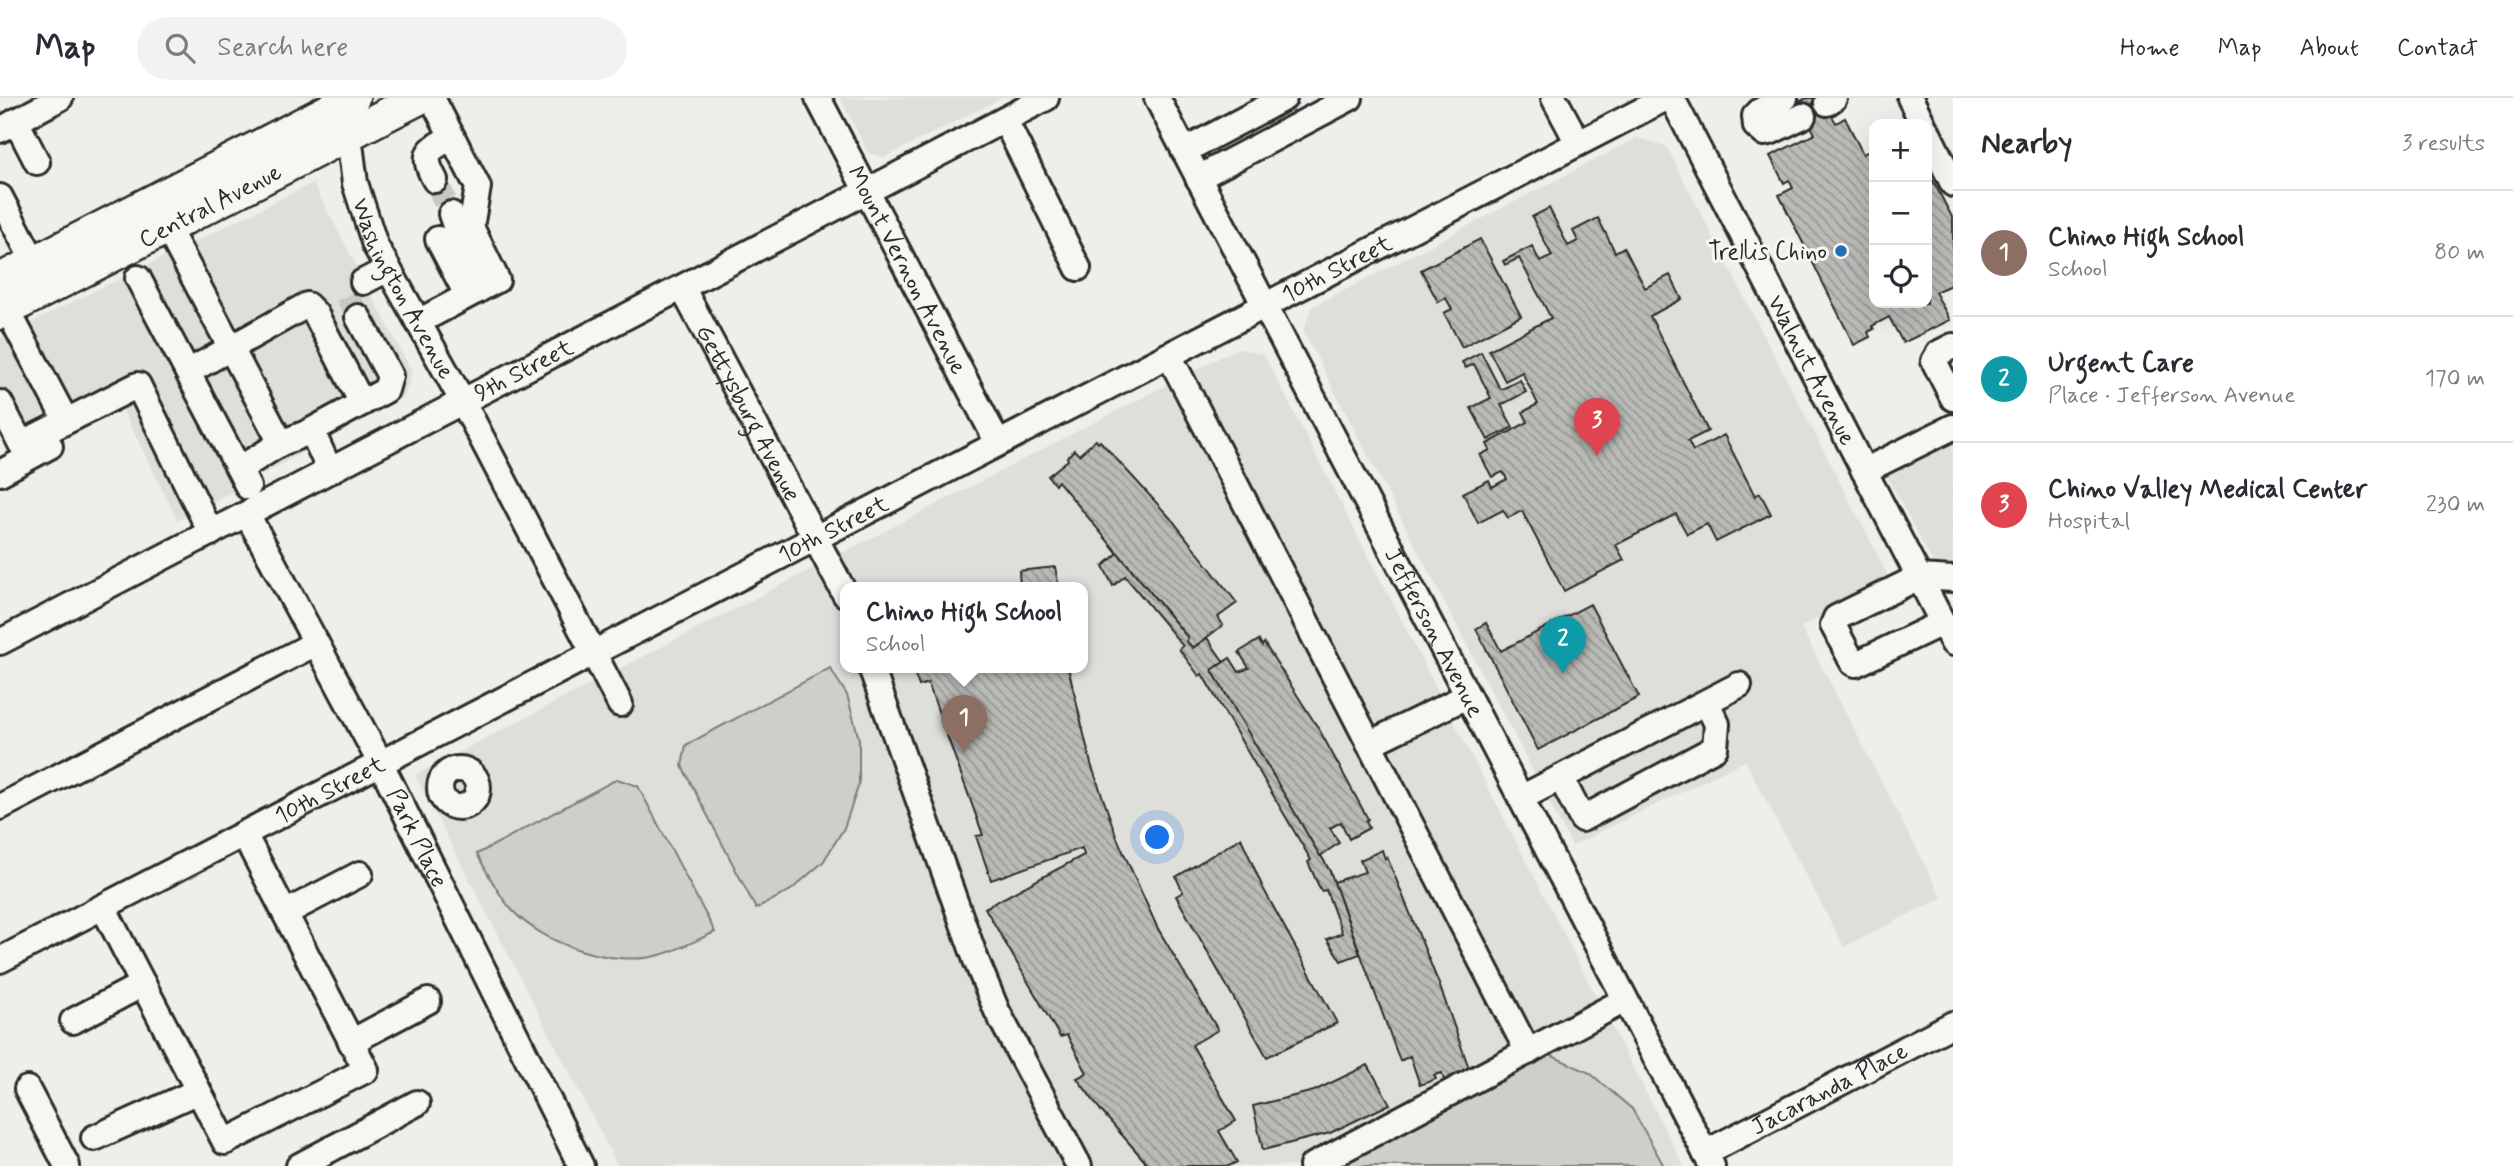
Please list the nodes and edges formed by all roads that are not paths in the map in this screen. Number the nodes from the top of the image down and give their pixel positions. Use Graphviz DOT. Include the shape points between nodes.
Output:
graph roads {
  1 [pos="60,98"];
  2 [pos="419,98"];
  3 [pos="432,98"];
  4 [pos="818,98"];
  5 [pos="1046,98"];
  6 [pos="1157,98"];
  7 [pos="1284,98"];
  8 [pos="1350,98"];
  9 [pos="1554,98"];
  10 [pos="1666,98"];
  11 [pos="1672,98"];
  12 [pos="1785,98"];
  13 [pos="1910,98"];
  14 [pos="348,99"];
  15 [pos="1007,111"];
  16 [pos="1803,116"];
  17 [pos="1920,119"];
  18 [pos="8,125"];
  19 [pos="348,134"];
  20 [pos="452,138"];
  21 [pos="1932,141"];
  22 [pos="1578,143"];
  23 [pos="1184,152"];
  24 [pos="37,162"];
  25 [pos="1198,178"];
  26 [pos="435,180"];
  27 [pos="1953,184"];
  28 [pos="866,193"];
  29 [pos="0,197"];
  30 [pos="451,214"];
  31 [pos="167,227"];
  32 [pos="438,239"];
  33 [pos="1078,268"];
  34 [pos="388,269"];
  35 [pos="41,275"];
  36 [pos="138,278"];
  37 [pos="363,282"];
  38 [pos="683,289"];
  39 [pos="472,293"];
  40 [pos="2,301"];
  41 [pos="1264,306"];
  42 [pos="358,317"];
  43 [pos="418,322"];
  44 [pos="232,348"];
  45 [pos="1944,353"];
  46 [pos="1169,355"];
  47 [pos="188,372"];
  48 [pos="1953,398"];
  49 [pos="145,399"];
  50 [pos="463,402"];
  51 [pos="0,403"];
  52 [pos="362,403"];
  53 [pos="66,421"];
  54 [pos="1953,427"];
  55 [pos="307,433"];
  56 [pos="281,443"];
  57 [pos="998,443"];
  58 [pos="330,471"];
  59 [pos="1864,471"];
  60 [pos="0,472"];
  61 [pos="243,477"];
  62 [pos="253,511"];
  63 [pos="211,533"];
  64 [pos="815,538"];
  65 [pos="1919,578"];
  66 [pos="1953,579"];
  67 [pos="840,585"];
  68 [pos="1948,633"];
  69 [pos="0,642"];
  70 [pos="316,643"];
  71 [pos="593,653"];
  72 [pos="873,673"];
  73 [pos="1740,685"];
  74 [pos="1467,696"];
  75 [pos="1707,703"];
  76 [pos="620,704"];
  77 [pos="1369,744"];
  78 [pos="381,764"];
  79 [pos="1561,778"];
  80 [pos="1521,798"];
  81 [pos="0,807"];
  82 [pos="244,834"];
  83 [pos="360,874"];
  84 [pos="103,907"];
  85 [pos="285,913"];
  86 [pos="0,960"];
  87 [pos="143,984"];
  88 [pos="1625,1000"];
  89 [pos="428,1001"];
  90 [pos="73,1021"];
  91 [pos="1953,1024"];
  92 [pos="351,1042"];
  93 [pos="1528,1052"];
  94 [pos="27,1089"];
  95 [pos="198,1091"];
  96 [pos="417,1103"];
  97 [pos="94,1138"];
  98 [pos="1709,1160"];
  99 [pos="67,1166"];
  100 [pos="299,1166"];
  101 [pos="581,1166"];
  102 [pos="1079,1166"];
  103 [pos="1312,1166"];
  1 -- 18 [label="street"];
  2 -- 19 [label="main road, Central Avenue"];
  3 -- 20 [label="street"];
  4 -- 28 [label="street, Mount Vernon Avenue"];
  5 -- 15 [label="street, 9th Street"];
  6 -- 23 [label="street, Jefferson Avenue"];
  7 -- 23 [label="street"];
  8 -- 25 [label="street"];
  9 -- 22 [label="street"];
  10 -- 22 [label="street, 10th Street"];
  11 -- 59 [label="street, Walnut Avenue"];
  12 -- 16 [label="street" via="1760,111 1755,116 1756,126 1770,132"];
  13 -- 17 [label="street"];
  14 -- 19 [label="street, Washington Avenue"];
  14 -- 35 [label="main road, Central Avenue"];
  15 -- 28 [label="street, 9th Street"];
  15 -- 33 [label="street"];
  18 -- 24 [label="street"];
  19 -- 31 [label="main road, Central Avenue"];
  19 -- 34 [label="street, Washington Avenue" via="355,183 375,245"];
  20 -- 26 [label="street" via="435,146 427,158"];
  20 -- 39 [label="street" via="478,187 471,227 497,280"];
  21 -- 27 [label="street"];
  22 -- 41 [label="street, 10th Street"];
  23 -- 25 [label="street, Jefferson Avenue"];
  25 -- 41 [label="street, Jefferson Avenue"];
  28 -- 38 [label="street, 9th Street"];
  28 -- 57 [label="street, Mount Vernon Avenue"];
  29 -- 35 [label="street"];
  30 -- 39 [label="street"];
  31 -- 35 [label="main road, Central Avenue"];
  31 -- 44 [label="street"];
  32 -- 39 [label="street"];
  34 -- 37 [label="street"];
  34 -- 43 [label="street, Washington Avenue"];
  35 -- 40 [label="main road, Central Avenue"];
  36 -- 47 [label="street, Park Place"];
  38 -- 50 [label="street, 9th Street"];
  38 -- 64 [label="street, Gettysburg Avenue"];
  39 -- 43 [label="street"];
  40 -- 53 [label="street"];
  41 -- 46 [label="street, 10th Street"];
  41 -- 74 [label="street, Jefferson Avenue"];
  42 -- 52 [label="street" via="390,376 386,390"];
  43 -- 50 [label="street, Washington Avenue"];
  44 -- 47 [label="street"];
  44 -- 52 [label="street" via="307,306 315,313"];
  44 -- 56 [label="street"];
  45 -- 48 [label="street"];
  46 -- 57 [label="street, 10th Street"];
  46 -- 77 [label="street"];
  47 -- 61 [label="street, Park Place"];
  49 -- 53 [label="street" via="138,385"];
  49 -- 60 [label="street"];
  49 -- 63 [label="street"];
  50 -- 58 [label="street, 9th Street"];
  50 -- 71 [label="street, Washington Avenue"];
  51 -- 53 [label="street" via="21,444"];
  52 -- 55 [label="street"];
  54 -- 59 [label="street"];
  55 -- 56 [label="street"];
  55 -- 58 [label="street" via="315,438"];
  56 -- 61 [label="street" via="249,460"];
  57 -- 64 [label="street, 10th Street"];
  58 -- 62 [label="street, 9th Street"];
  59 -- 65 [label="street, Walnut Avenue"];
  61 -- 62 [label="street, Park Place"];
  62 -- 63 [label="street, 9th Street"];
  62 -- 70 [label="street, Park Place"];
  63 -- 69 [label="street, 9th Street"];
  64 -- 67 [label="street, Gettysburg Avenue"];
  64 -- 71 [label="street, 10th Street"];
  65 -- 66 [label="street"];
  65 -- 68 [label="street, Walnut Avenue"];
  65 -- 68 [label="street" via="1836,618 1833,625 1853,663"];
  70 -- 78 [label="street, Park Place"];
  70 -- 81 [label="street"];
  71 -- 76 [label="street, Washington Avenue"];
  71 -- 78 [label="street, 10th Street"];
  72 -- 102 [label="street" via="997,1011"];
  73 -- 75 [label="street"];
  74 -- 77 [label="street"];
  74 -- 80 [label="street, Jefferson Avenue"];
  75 -- 79 [label="street"];
  75 -- 79 [label="street" via="1717,724 1716,748 1582,819"];
  77 -- 93 [label="street"];
  78 -- 82 [label="street, 10th Street"];
  78 -- 101 [label="street, Park Place"];
  79 -- 80 [label="street"];
  80 -- 88 [label="street, Jefferson Avenue"];
  82 -- 84 [label="street, 10th Street"];
  82 -- 85 [label="street"];
  83 -- 85 [label="street"];
  84 -- 86 [label="street, 10th Street"];
  84 -- 87 [label="street"];
  85 -- 92 [label="street"];
  87 -- 90 [label="street"];
  87 -- 95 [label="street"];
  88 -- 93 [label="street"];
  88 -- 98 [label="street, Jefferson Avenue"];
  89 -- 92 [label="street"];
  91 -- 98 [label="street, Jacaranda Place"];
  92 -- 95 [label="street" via="366,1070 225,1142"];
  93 -- 103 [label="street"];
  94 -- 99 [label="street"];
  95 -- 97 [label="street"];
  96 -- 100 [label="street"];
}
